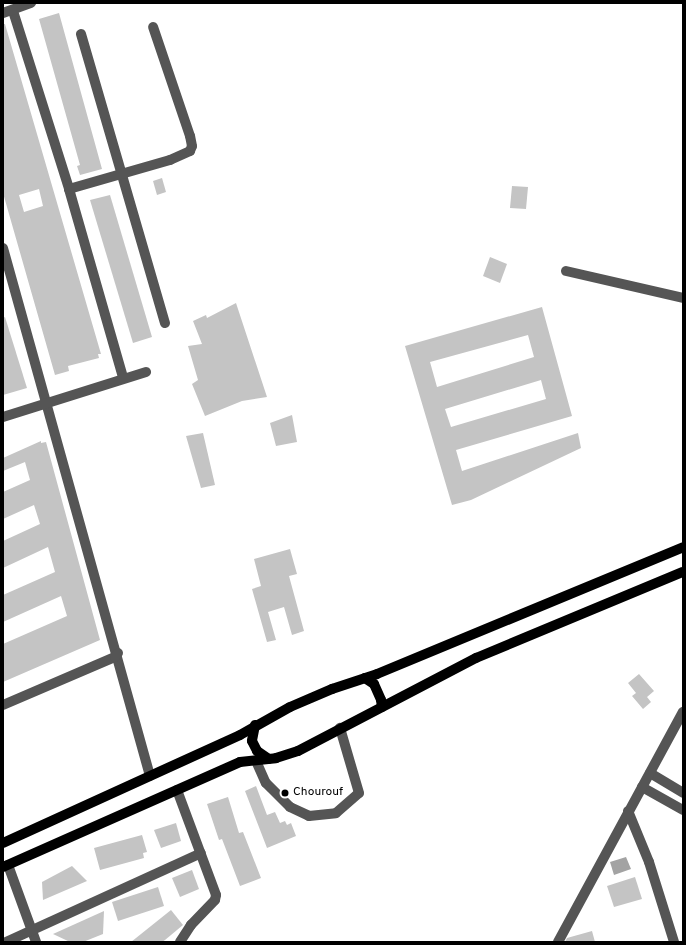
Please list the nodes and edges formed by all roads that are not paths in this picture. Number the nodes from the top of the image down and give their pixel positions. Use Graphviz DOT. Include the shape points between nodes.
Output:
graph roads {
  1 [pos="30,3"];
  2 [pos="8,12"];
  3 [pos="153,27"];
  4 [pos="81,34"];
  5 [pos="120,173"];
  6 [pos="69,189"];
  7 [pos="3,248"];
  8 [pos="566,271"];
  9 [pos="683,298"];
  10 [pos="165,323"];
  11 [pos="146,372"];
  12 [pos="123,377"];
  13 [pos="46,403"];
  14 [pos="3,417"];
  15 [pos="683,548"];
  16 [pos="683,572"];
  17 [pos="118,653"];
  18 [pos="365,678"];
  19 [pos="3,705"];
  20 [pos="382,707"];
  21 [pos="683,712"];
  22 [pos="255,725"];
  23 [pos="340,728"];
  24 [pos="269,759"];
  25 [pos="256,761"];
  26 [pos="650,773"];
  27 [pos="150,776"];
  28 [pos="642,787"];
  29 [pos="178,790"];
  30 [pos="683,793"];
  31 [pos="683,810"];
  32 [pos="628,811"];
  33 [pos="3,843"];
  34 [pos="201,853"];
  35 [pos="5,866"];
  36 [pos="31,931"];
  37 [pos="6,942"];
  38 [pos="36,942"];
  39 [pos="180,942"];
  40 [pos="558,942"];
  41 [pos="674,942"];
  1 -- 2 [label="street"];
  2 -- 6 [label="street"];
  3 -- 5 [label="street" via="192,146 190,151 182,156"];
  4 -- 5 [label="street"];
  5 -- 6 [label="street"];
  5 -- 10 [label="street"];
  6 -- 12 [label="street"];
  7 -- 13 [label="street"];
  8 -- 9 [label="street"];
  11 -- 12 [label="street"];
  12 -- 13 [label="street"];
  13 -- 14 [label="street"];
  13 -- 17 [label="street"];
  15 -- 18 [label="main road"];
  16 -- 20 [label="main road" via="476,658"];
  17 -- 19 [label="street" via="115,657"];
  17 -- 27 [label="street"];
  18 -- 20 [label="main road" via="374,684"];
  18 -- 22 [label="main road" via="304,701"];
  20 -- 23 [label="main road"];
  21 -- 26 [label="street"];
  22 -- 24 [label="main road" via="252,741 257,751"];
  22 -- 27 [label="main road" via="240,735"];
  23 -- 24 [label="main road" via="298,751"];
  23 -- 25 [label="street" via="359,793 336,813 309,816 290,807 266,783"];
  24 -- 25 [label="main road"];
  25 -- 29 [label="main road" via="240,762"];
  26 -- 28 [label="street"];
  26 -- 30 [label="street"];
  27 -- 33 [label="main road"];
  28 -- 31 [label="street"];
  28 -- 32 [label="street"];
  29 -- 34 [label="street"];
  29 -- 35 [label="main road"];
  32 -- 40 [label="street"];
  32 -- 41 [label="street"];
  34 -- 36 [label="street"];
  34 -- 39 [label="street" via="216,900 191,925"];
  35 -- 36 [label="street"];
  36 -- 37 [label="street"];
  36 -- 38 [label="street"];
}
